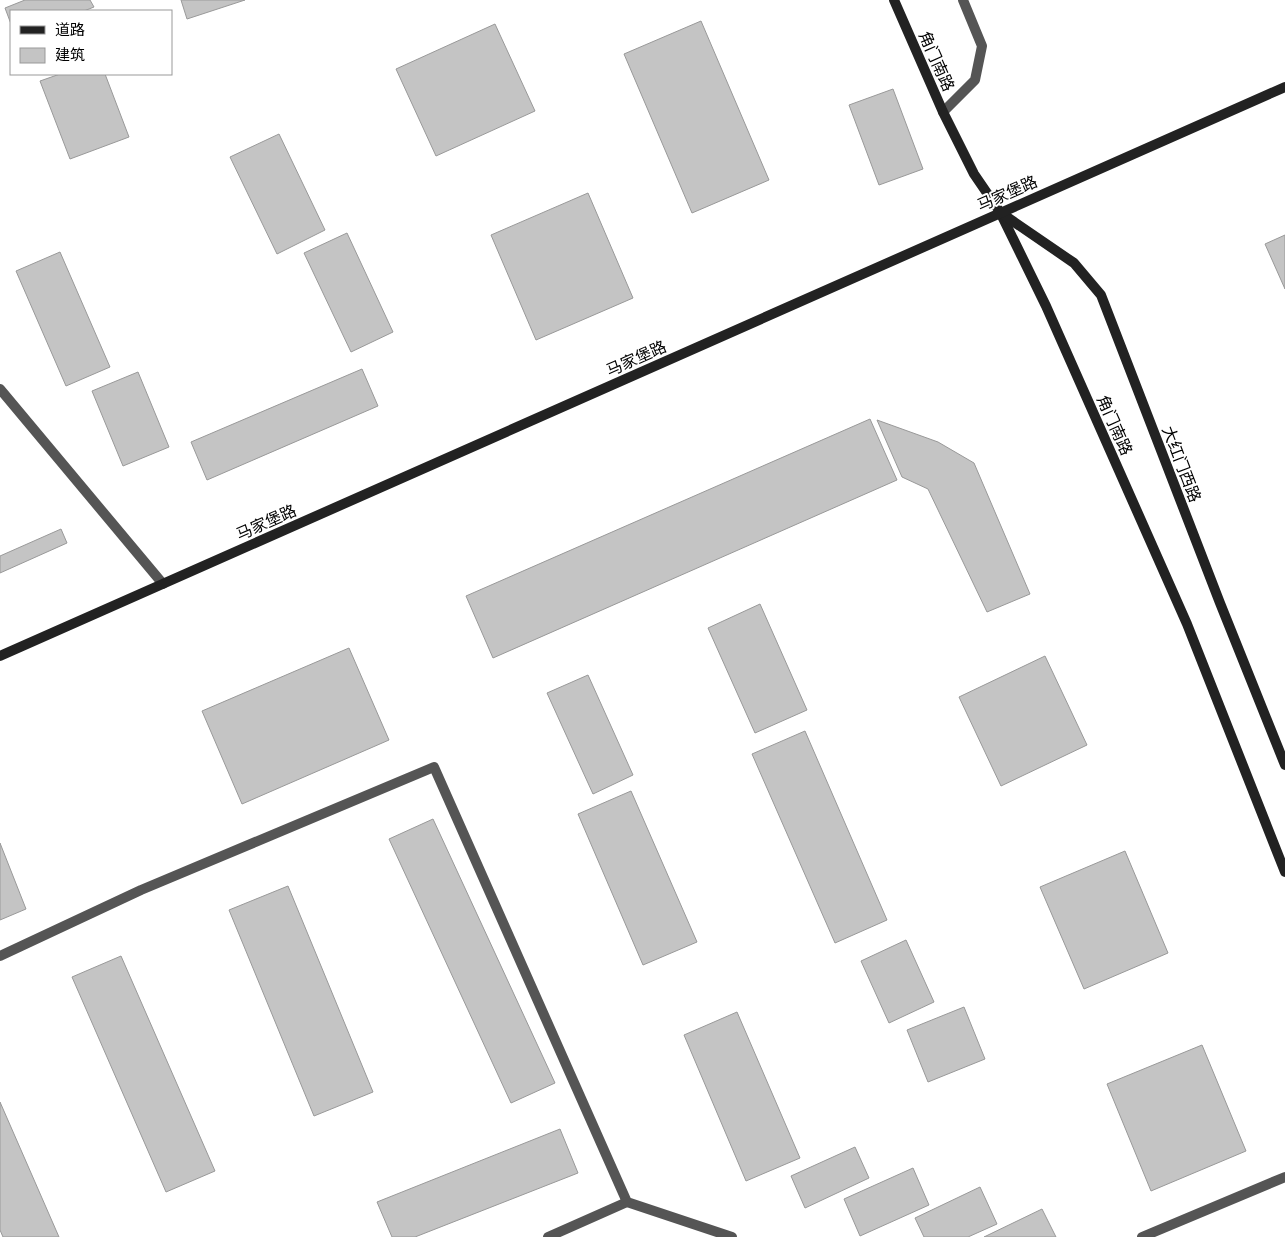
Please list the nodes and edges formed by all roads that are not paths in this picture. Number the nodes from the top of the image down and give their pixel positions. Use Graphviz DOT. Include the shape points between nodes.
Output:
graph roads {
  1 [pos="894,0"];
  2 [pos="963,0"];
  3 [pos="1285,87"];
  4 [pos="943,112"];
  5 [pos="1000,212"];
  6 [pos="0,389"];
  7 [pos="163,584"];
  8 [pos="0,656"];
  9 [pos="1285,765"];
  10 [pos="1285,872"];
  11 [pos="0,956"];
  12 [pos="1285,1178"];
  13 [pos="628,1202"];
  14 [pos="548,1237"];
  15 [pos="732,1237"];
  16 [pos="1142,1237"];
  1 -- 4 [label="street, 角门南路"];
  2 -- 4 [label="street" via="982,46 975,80"];
  3 -- 5 [label="street, 马家堡路"];
  4 -- 5 [label="street, 角门南路" via="974,174"];
  5 -- 7 [label="street, 马家堡路"];
  5 -- 9 [label="street, 大红门西路" via="1074,263 1101,295"];
  5 -- 10 [label="street, 角门南路" via="1046,306 1186,624"];
  6 -- 7 [label="street"];
  7 -- 8 [label="street, 马家堡路"];
  11 -- 13 [label="street" via="141,890 434,768"];
  12 -- 16 [label="street"];
  13 -- 14 [label="street"];
  13 -- 15 [label="street"];
}
